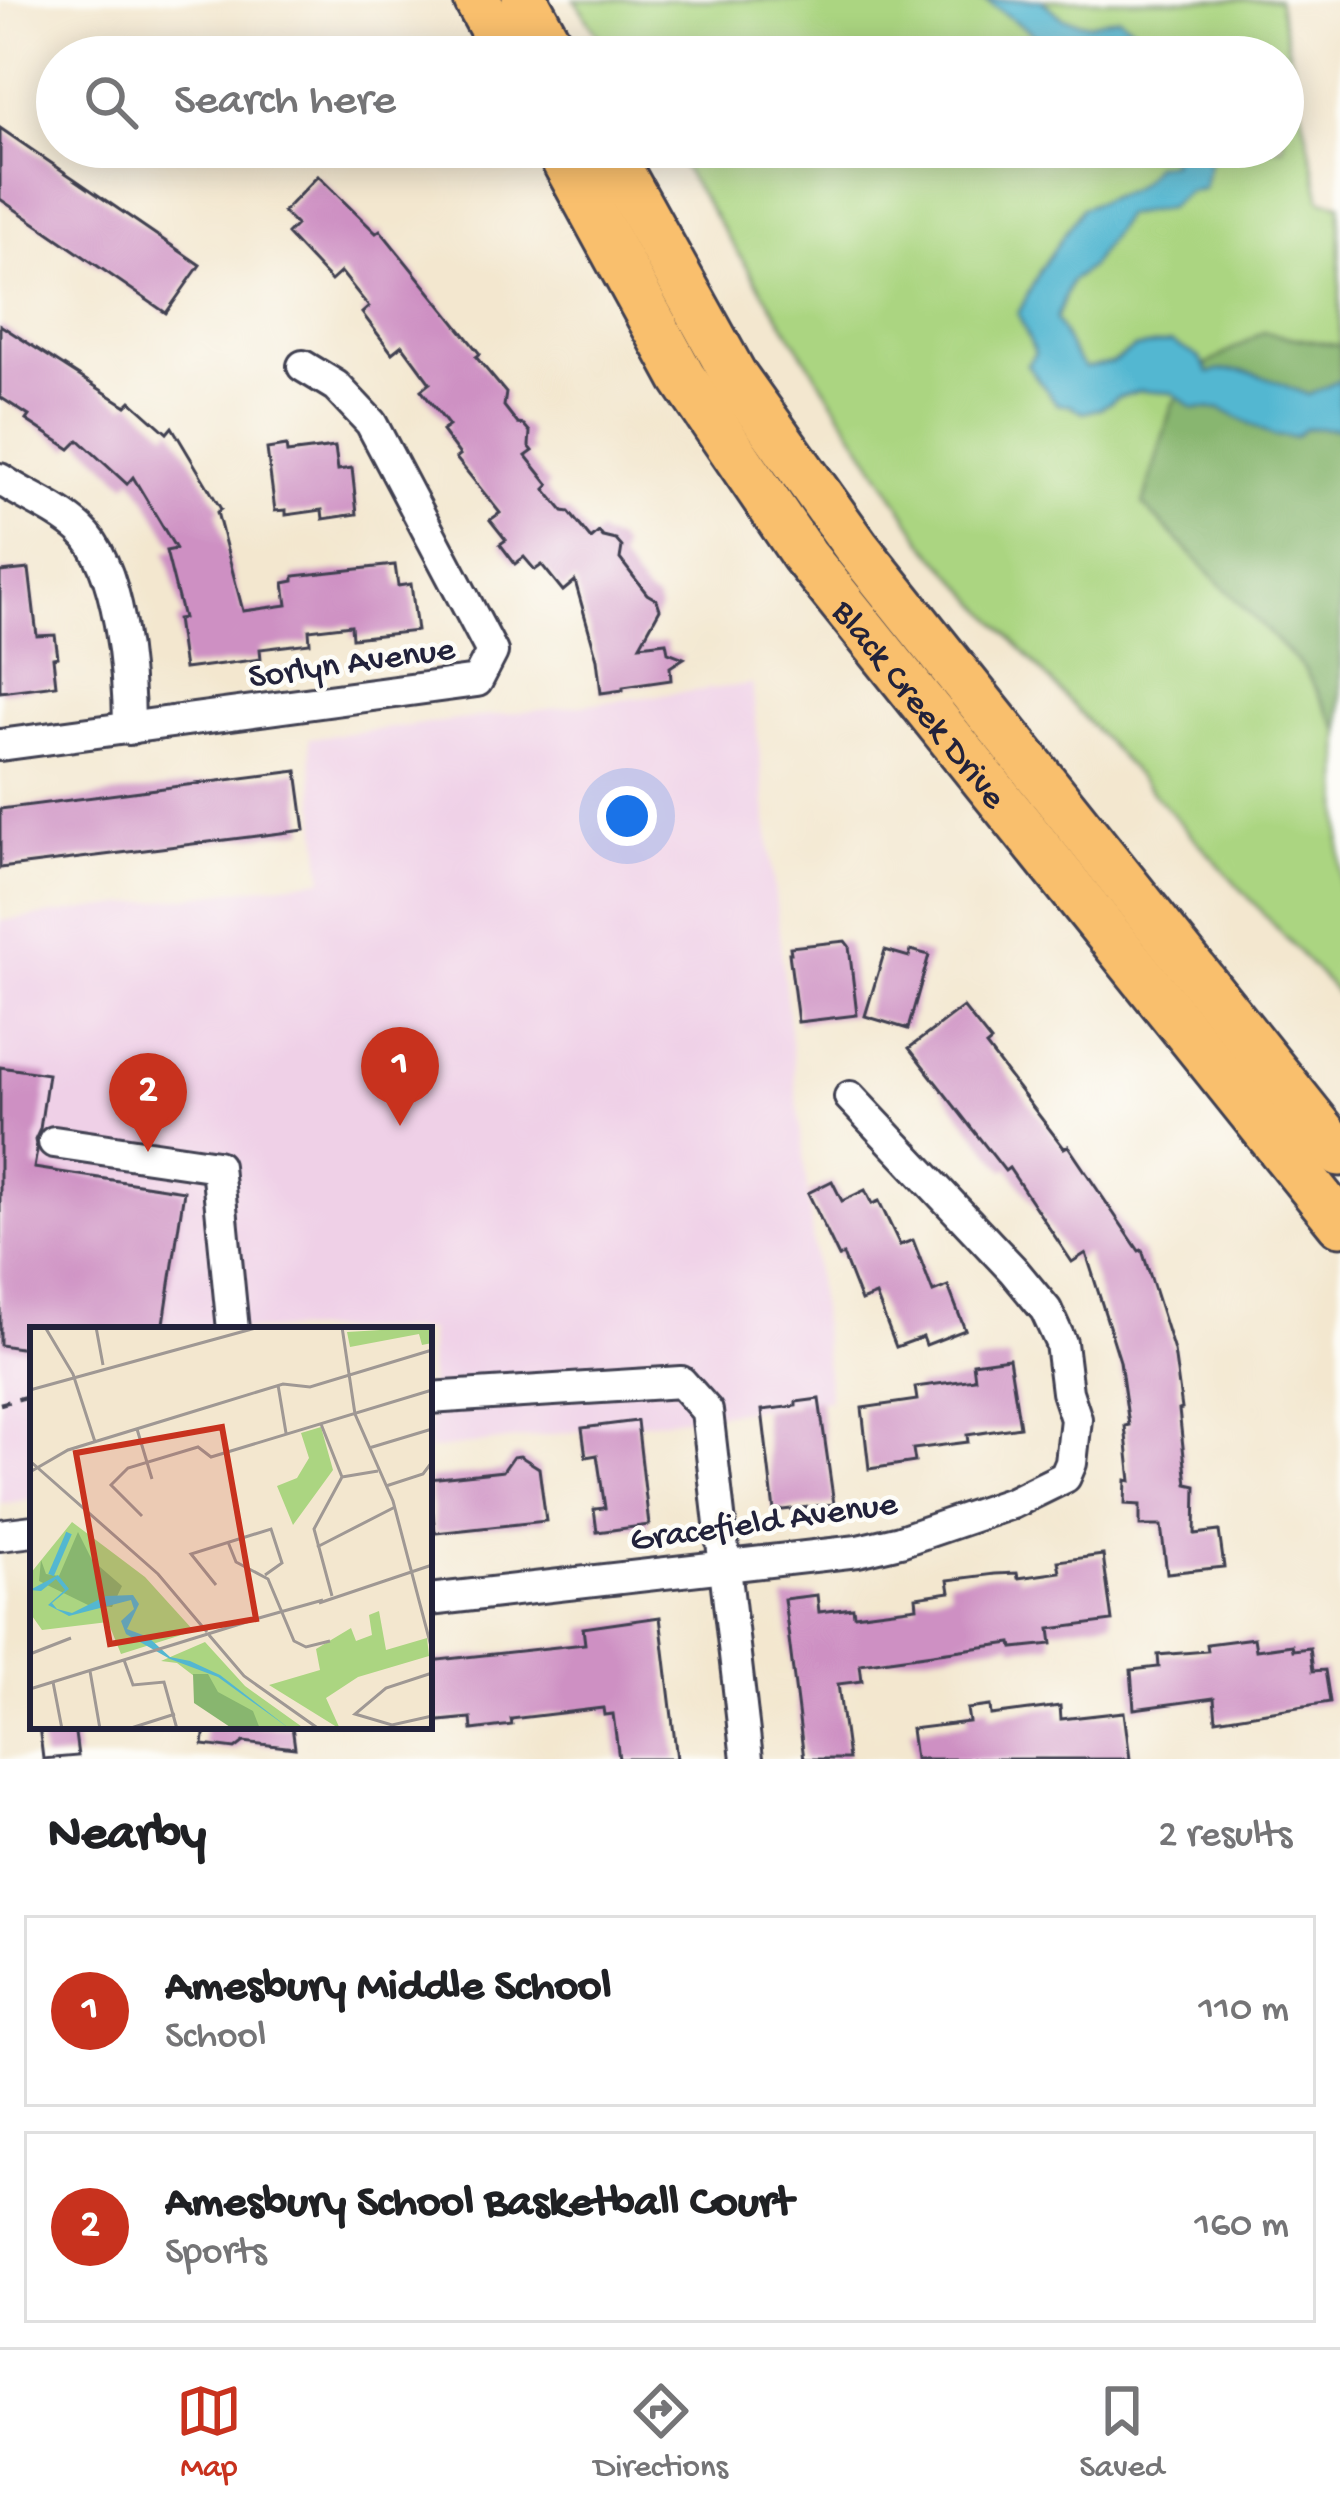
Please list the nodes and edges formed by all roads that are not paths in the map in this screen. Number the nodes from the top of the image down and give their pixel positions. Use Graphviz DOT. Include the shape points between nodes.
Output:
graph roads {
  1 [pos="477,0"];
  2 [pos="525,0"];
  3 [pos="497,36"];
  4 [pos="545,36"];
  5 [pos="568,168"];
  6 [pos="619,168"];
  7 [pos="303,366"];
  8 [pos="0,479"];
  9 [pos="129,729"];
  10 [pos="0,745"];
  11 [pos="850,1097"];
  12 [pos="54,1142"];
  13 [pos="1340,1153"];
  14 [pos="1340,1223"];
  15 [pos="233,1327"];
  16 [pos="432,1397"];
  17 [pos="30,1531"];
  18 [pos="0,1535"];
  19 [pos="727,1564"];
  20 [pos="432,1600"];
  21 [pos="747,1759"];
  1 -- 3 [label="highway"];
  2 -- 4 [label="highway"];
  5 -- 14 [label="highway, Black Creek Drive" via="683,378 803,554"];
  6 -- 13 [label="highway, Black Creek Drive" via="733,374 857,548"];
  7 -- 9 [label="street, Sorlyn Avenue" via="371,423 491,652 477,682"];
  8 -- 9 [label="street" via="85,532 101,562 124,652"];
  9 -- 10 [label="street, Sorlyn Avenue"];
  11 -- 19 [label="street, Gracefield Avenue" via="1046,1310 1061,1342 1076,1420 1071,1463 1065,1477 1012,1503 900,1541"];
  12 -- 15 [label="street" via="217,1166"];
  16 -- 19 [label="street" via="681,1382 707,1411"];
  17 -- 18 [label="street"];
  19 -- 20 [label="street, Gracefield Avenue"];
  19 -- 21 [label="street"];
}
